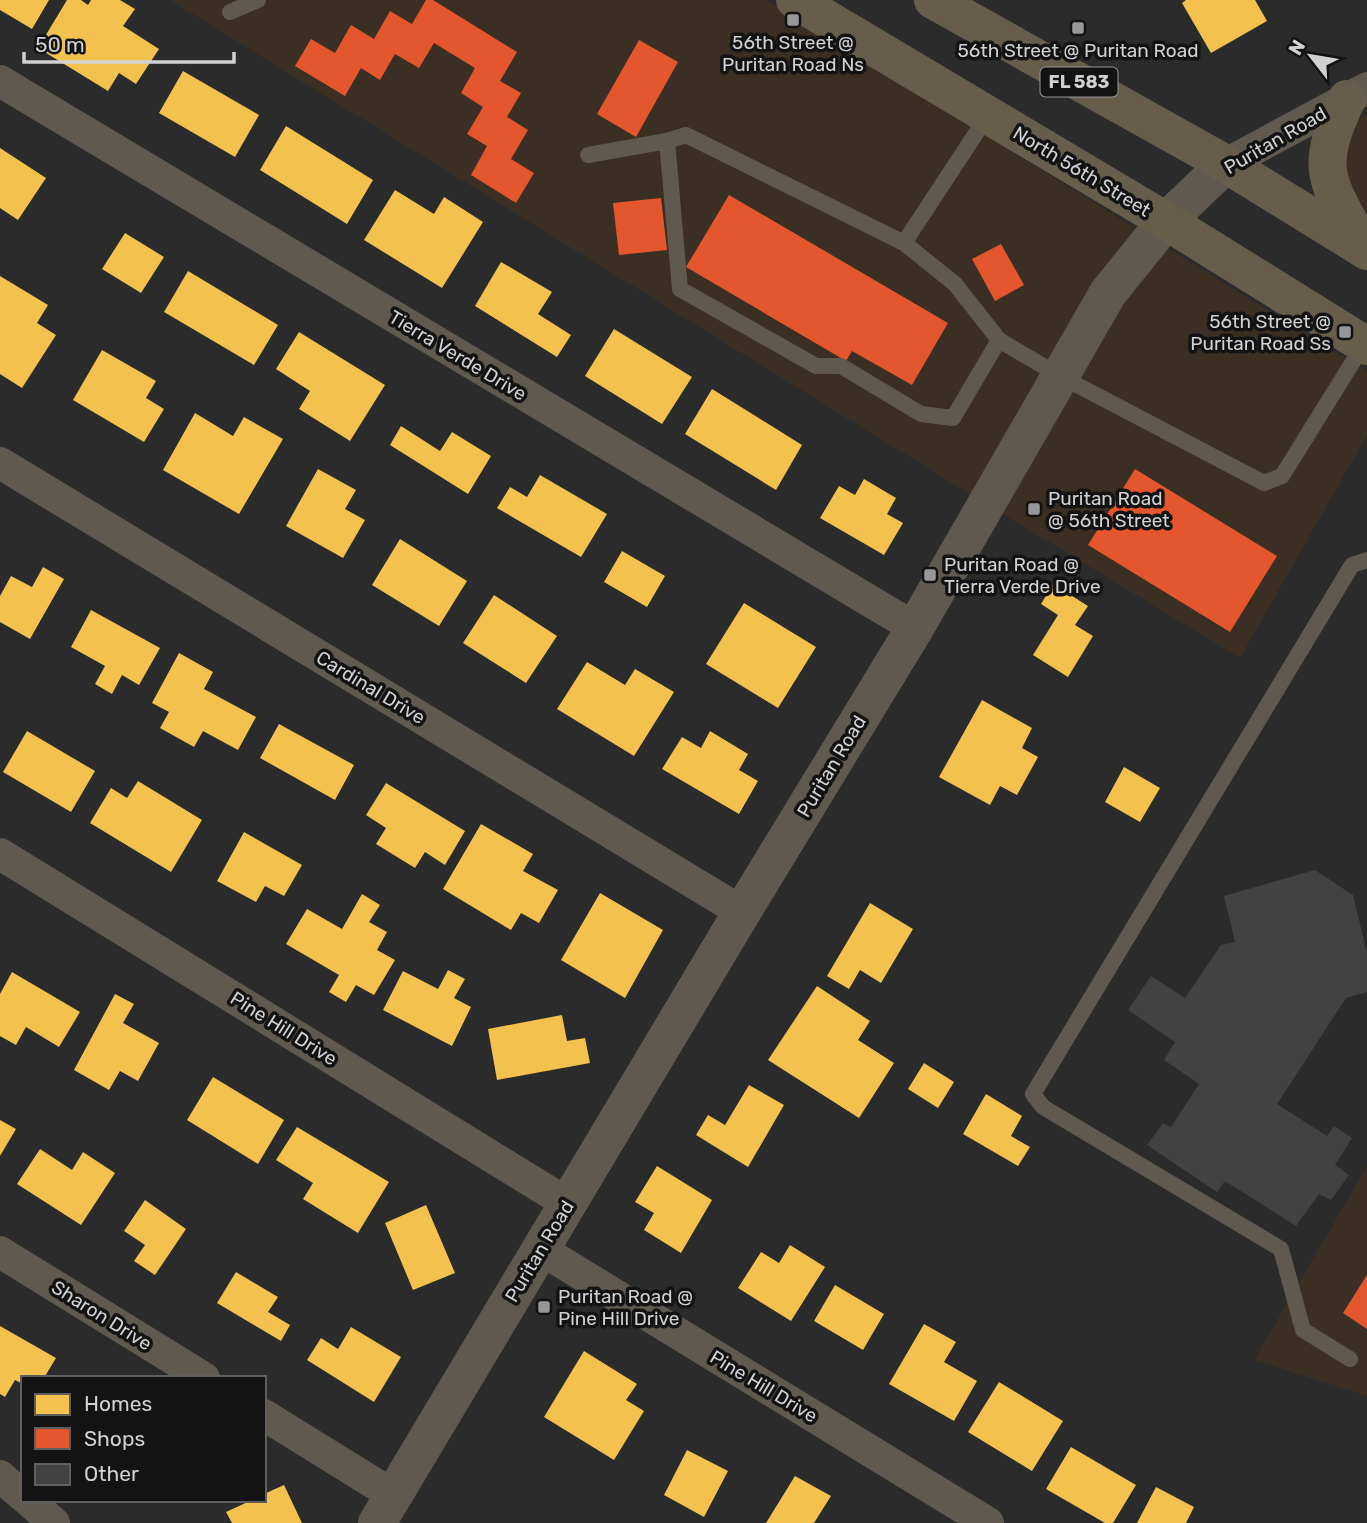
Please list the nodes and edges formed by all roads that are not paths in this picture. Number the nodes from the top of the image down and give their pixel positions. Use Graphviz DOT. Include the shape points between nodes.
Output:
graph roads {
  1 [pos="258,0"];
  2 [pos="795,0"];
  3 [pos="933,0"];
  4 [pos="230,12"];
  5 [pos="0,81"];
  6 [pos="1357,94"];
  7 [pos="988,115"];
  8 [pos="667,141"];
  9 [pos="588,155"];
  10 [pos="1226,164"];
  11 [pos="1166,221"];
  12 [pos="904,243"];
  13 [pos="1365,249"];
  14 [pos="999,340"];
  15 [pos="1365,345"];
  16 [pos="1060,376"];
  17 [pos="0,463"];
  18 [pos="1367,560"];
  19 [pos="915,628"];
  20 [pos="0,854"];
  21 [pos="742,912"];
  22 [pos="568,1203"];
  23 [pos="540,1250"];
  24 [pos="0,1252"];
  25 [pos="1350,1359"];
  26 [pos="201,1376"];
  27 [pos="266,1417"];
  28 [pos="0,1476"];
  29 [pos="21,1494"];
  30 [pos="30,1502"];
  31 [pos="385,1509"];
  32 [pos="54,1523"];
  33 [pos="988,1523"];
  1 -- 4 [label="lane"];
  2 -- 7 [label="main road, North 56th Street"];
  3 -- 10 [label="main road, FL 583"];
  5 -- 19 [label="street, Tierra Verde Drive"];
  6 -- 10 [label="street, Puritan Road"];
  6 -- 13 [label="main road" via="1331,132 1325,163 1334,193"];
  7 -- 11 [label="main road, North 56th Street"];
  7 -- 12 [label="lane"];
  8 -- 9 [label="lane"];
  8 -- 12 [label="lane" via="686,135"];
  8 -- 14 [label="lane" via="680,289 816,366 841,366 921,414 953,418"];
  10 -- 11 [label="street, Puritan Road"];
  10 -- 13 [label="main road, FL 583"];
  11 -- 15 [label="main road, North 56th Street"];
  11 -- 16 [label="street, Puritan Road" via="1108,293"];
  12 -- 14 [label="lane" via="955,284"];
  14 -- 16 [label="lane"];
  15 -- 16 [label="lane" via="1282,476 1264,483"];
  16 -- 19 [label="street, Puritan Road"];
  17 -- 21 [label="street, Cardinal Drive"];
  18 -- 25 [label="lane" via="1352,565 1033,1094 1043,1107 1282,1249 1303,1330"];
  19 -- 21 [label="street, Puritan Road"];
  20 -- 22 [label="street, Pine Hill Drive"];
  21 -- 22 [label="street, Puritan Road"];
  22 -- 23 [label="street, Puritan Road"];
  23 -- 31 [label="street, Puritan Road"];
  23 -- 33 [label="street, Pine Hill Drive"];
  24 -- 26 [label="street, Sharon Drive"];
  27 -- 31 [label="street"];
  28 -- 29 [label="street"];
  30 -- 32 [label="street"];
}
